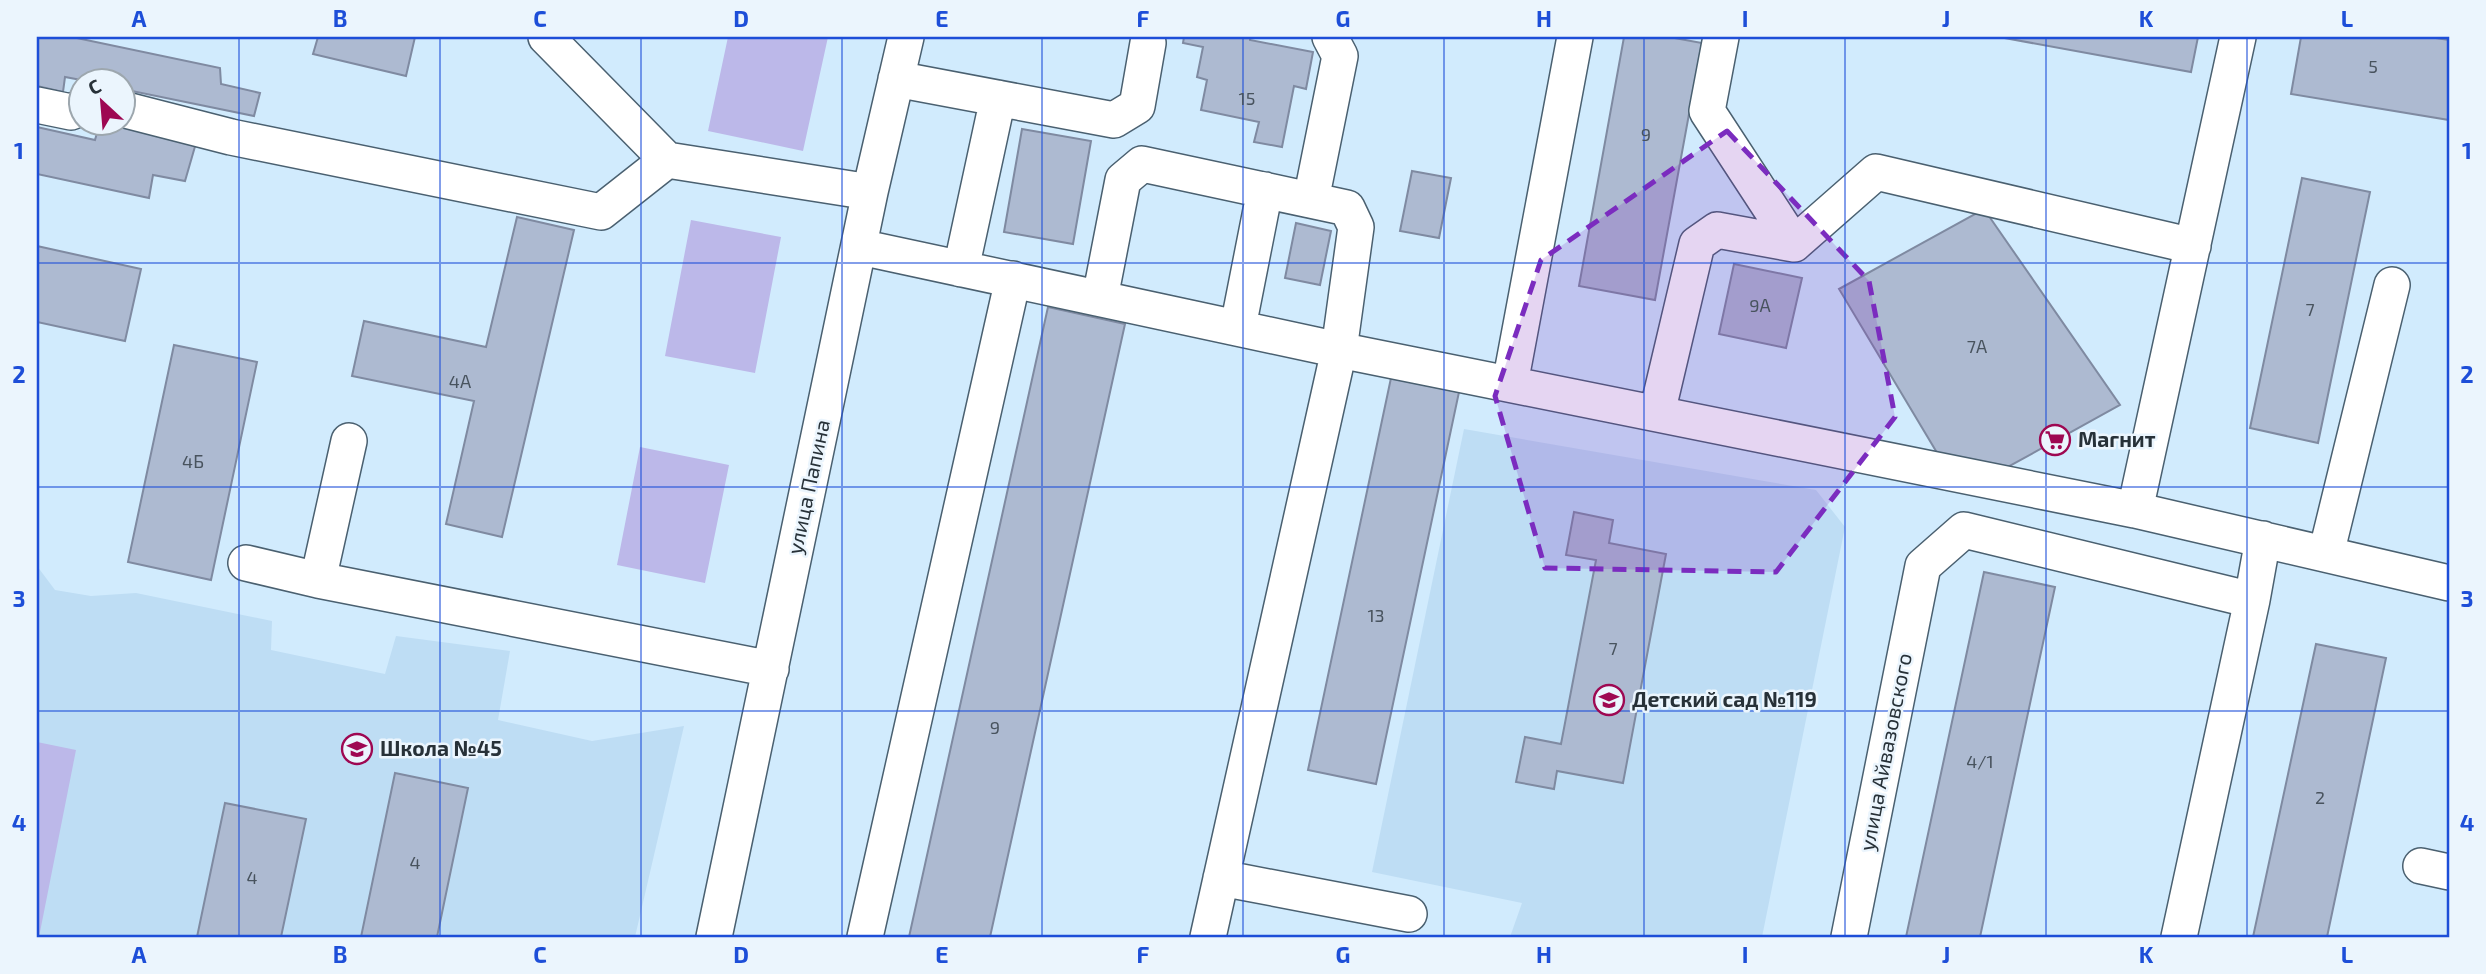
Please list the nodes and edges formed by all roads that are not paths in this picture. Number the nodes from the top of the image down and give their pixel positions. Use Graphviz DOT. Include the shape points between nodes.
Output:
graph roads {
  1 [pos="546,37"];
  2 [pos="906,37"];
  3 [pos="1330,37"];
  4 [pos="1575,37"];
  5 [pos="1721,37"];
  6 [pos="2238,37"];
  7 [pos="1148,43"];
  8 [pos="896,79"];
  9 [pos="998,98"];
  10 [pos="37,105"];
  11 [pos="66,111"];
  12 [pos="136,113"];
  13 [pos="667,160"];
  14 [pos="1265,190"];
  15 [pos="870,192"];
  16 [pos="1311,200"];
  17 [pos="1794,244"];
  18 [pos="2193,246"];
  19 [pos="860,247"];
  20 [pos="961,269"];
  21 [pos="1013,279"];
  22 [pos="2392,285"];
  23 [pos="1100,298"];
  24 [pos="1238,327"];
  25 [pos="1339,350"];
  26 [pos="1510,384"];
  27 [pos="1657,413"];
  28 [pos="349,441"];
  29 [pos="2135,510"];
  30 [pos="2263,539"];
  31 [pos="2326,554"];
  32 [pos="246,563"];
  33 [pos="318,580"];
  34 [pos="2449,583"];
  35 [pos="2252,600"];
  36 [pos="771,669"];
  37 [pos="1221,878"];
  38 [pos="1409,914"];
  39 [pos="714,937"];
  40 [pos="864,937"];
  41 [pos="1208,937"];
  42 [pos="1849,937"];
  43 [pos="2179,937"];
  1 -- 13 [label="street"];
  2 -- 8 [label="street, улица Папина"];
  3 -- 16 [label="street" via="1340,56"];
  4 -- 26 [label="street"];
  5 -- 17 [label="street" via="1707,111"];
  6 -- 18 [label="street"];
  7 -- 9 [label="street" via="1137,106 1114,120"];
  8 -- 9 [label="street"];
  8 -- 15 [label="street, улица Папина"];
  9 -- 20 [label="street"];
  10 -- 11 [label="street"];
  12 -- 13 [label="street" via="232,137 601,212"];
  13 -- 15 [label="street"];
  14 -- 16 [label="street"];
  14 -- 23 [label="street" via="1142,164 1123,180"];
  14 -- 24 [label="street"];
  15 -- 19 [label="street, улица Папина"];
  16 -- 25 [label="street" via="1347,208 1356,227"];
  17 -- 18 [label="street" via="1876,172"];
  17 -- 27 [label="street" via="1717,230 1697,244"];
  18 -- 29 [label="street"];
  19 -- 20 [label="street"];
  19 -- 36 [label="street, улица Папина"];
  20 -- 21 [label="street"];
  21 -- 23 [label="street"];
  21 -- 40 [label="street"];
  22 -- 31 [label="street"];
  23 -- 24 [label="street"];
  24 -- 25 [label="street"];
  25 -- 26 [label="street"];
  25 -- 37 [label="street"];
  26 -- 27 [label="street"];
  27 -- 29 [label="street"];
  28 -- 33 [label="street"];
  29 -- 30 [label="street"];
  30 -- 31 [label="street"];
  30 -- 35 [label="street"];
  31 -- 34 [label="street"];
  32 -- 33 [label="street"];
  33 -- 36 [label="street"];
  35 -- 42 [label="street, улица Айвазовского" via="1964,530 1923,566"];
  35 -- 43 [label="street"];
  36 -- 39 [label="street, улица Папина"];
  37 -- 38 [label="street"];
  37 -- 41 [label="street"];
}
